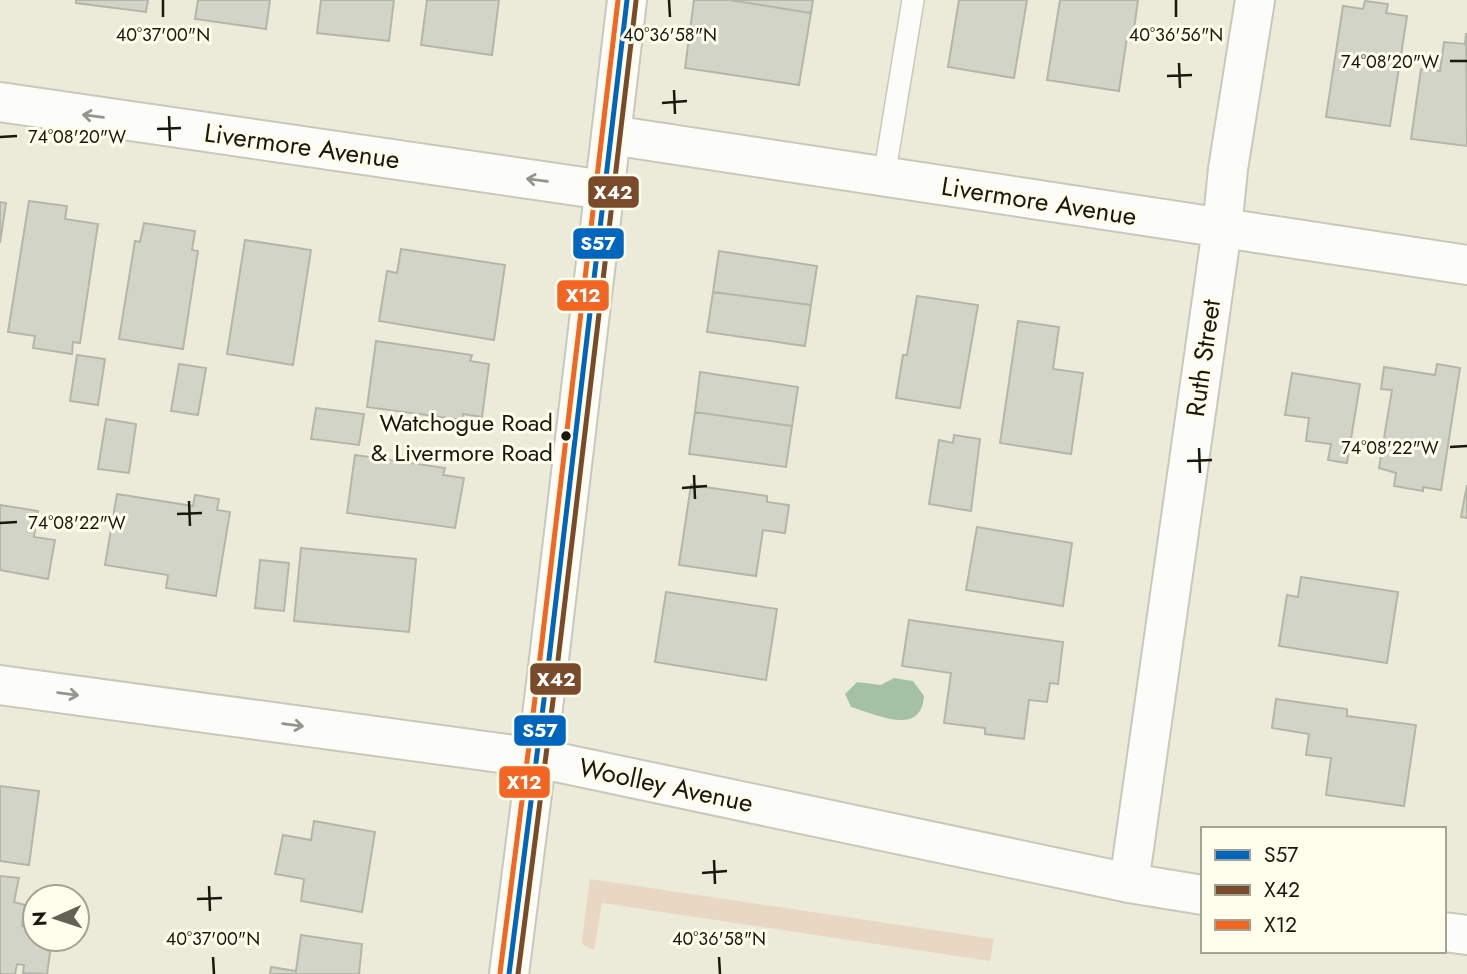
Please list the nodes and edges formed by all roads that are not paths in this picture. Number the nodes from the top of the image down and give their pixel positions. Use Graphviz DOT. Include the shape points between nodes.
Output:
graph roads {
  1 [pos="628,0"];
  2 [pos="914,0"];
  3 [pos="1255,0"];
  4 [pos="0,102"];
  5 [pos="611,135"];
  6 [pos="884,177"];
  7 [pos="604,190"];
  8 [pos="1222,229"];
  9 [pos="1467,265"];
  10 [pos="0,685"];
  11 [pos="537,758"];
  12 [pos="1129,883"];
  13 [pos="1201,895"];
  14 [pos="1446,932"];
  15 [pos="1467,935"];
  16 [pos="509,974"];
  1 -- 5 [label="street"];
  2 -- 6 [label="lane"];
  3 -- 8 [label="street, Ruth Street"];
  7 -- 4 [label="street, Livermore Avenue, one-way"];
  5 -- 6 [label="street, Livermore Avenue"];
  5 -- 7 [label="street"];
  6 -- 8 [label="street, Livermore Avenue"];
  7 -- 11 [label="street"];
  8 -- 9 [label="street, Livermore Avenue"];
  8 -- 12 [label="street, Ruth Street"];
  10 -- 11 [label="street, Woolley Avenue, one-way"];
  11 -- 12 [label="street, Woolley Avenue"];
  11 -- 16 [label="street"];
  12 -- 13 [label="street, Woolley Avenue"];
  14 -- 15 [label="street"];
}
